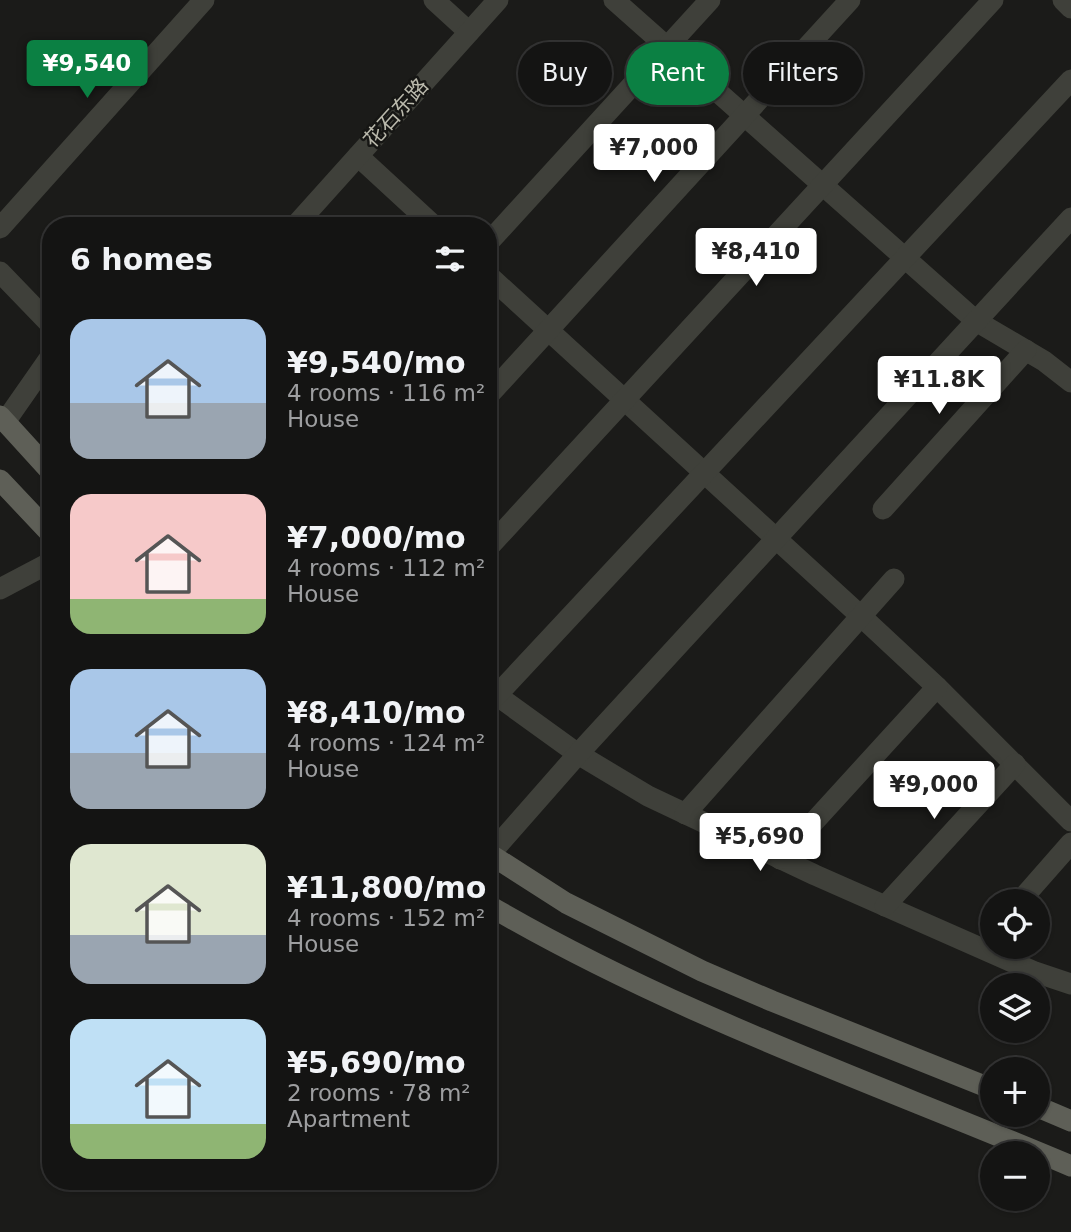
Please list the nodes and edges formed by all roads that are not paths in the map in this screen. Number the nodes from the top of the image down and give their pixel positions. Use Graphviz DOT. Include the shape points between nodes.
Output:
graph roads {
  1 [pos="204,0"];
  2 [pos="434,0"];
  3 [pos="498,0"];
  4 [pos="614,0"];
  5 [pos="710,0"];
  6 [pos="850,0"];
  7 [pos="993,0"];
  8 [pos="1063,0"];
  9 [pos="1071,8"];
  10 [pos="469,32"];
  11 [pos="661,42"];
  12 [pos="672,42"];
  13 [pos="1071,80"];
  14 [pos="626,92"];
  15 [pos="729,103"];
  16 [pos="744,116"];
  17 [pos="358,156"];
  18 [pos="823,185"];
  19 [pos="303,217"];
  20 [pos="425,217"];
  21 [pos="1071,218"];
  22 [pos="0,228"];
  23 [pos="497,233"];
  24 [pos="905,258"];
  25 [pos="0,272"];
  26 [pos="497,283"];
  27 [pos="42,316"];
  28 [pos="976,321"];
  29 [pos="549,330"];
  30 [pos="1026,351"];
  31 [pos="42,368"];
  32 [pos="1071,382"];
  33 [pos="497,387"];
  34 [pos="625,400"];
  35 [pos="2,419"];
  36 [pos="42,462"];
  37 [pos="705,472"];
  38 [pos="0,480"];
  39 [pos="883,509"];
  40 [pos="42,524"];
  41 [pos="497,538"];
  42 [pos="776,538"];
  43 [pos="42,567"];
  44 [pos="894,579"];
  45 [pos="0,589"];
  46 [pos="862,616"];
  47 [pos="937,687"];
  48 [pos="497,688"];
  49 [pos="497,695"];
  50 [pos="578,754"];
  51 [pos="1015,764"];
  52 [pos="685,814"];
  53 [pos="1071,821"];
  54 [pos="1071,843"];
  55 [pos="497,844"];
  56 [pos="497,858"];
  57 [pos="780,859"];
  58 [pos="1031,889"];
  59 [pos="885,906"];
  60 [pos="497,910"];
  61 [pos="980,938"];
  62 [pos="1015,959"];
  63 [pos="1071,984"];
  64 [pos="980,1084"];
  65 [pos="1050,1112"];
  66 [pos="1071,1121"];
  67 [pos="1071,1166"];
  1 -- 22 [label="street"];
  2 -- 10 [label="street"];
  3 -- 10 [label="street, 花石东路"];
  4 -- 11 [label="street"];
  5 -- 12 [label="street"];
  6 -- 16 [label="street"];
  7 -- 18 [label="street"];
  8 -- 9 [label="street"];
  10 -- 17 [label="street, 花石东路"];
  13 -- 24 [label="street"];
  14 -- 23 [label="street"];
  15 -- 16 [label="street"];
  16 -- 18 [label="street"];
  16 -- 29 [label="street"];
  17 -- 19 [label="street, 花石东路"];
  17 -- 20 [label="street"];
  18 -- 24 [label="street"];
  18 -- 34 [label="street"];
  21 -- 28 [label="street"];
  24 -- 28 [label="street"];
  24 -- 37 [label="street"];
  25 -- 27 [label="street"];
  26 -- 29 [label="street"];
  28 -- 30 [label="street"];
  28 -- 42 [label="street"];
  29 -- 33 [label="street"];
  29 -- 34 [label="street"];
  30 -- 32 [label="street"];
  30 -- 39 [label="street"];
  31 -- 35 [label="street"];
  34 -- 37 [label="street"];
  34 -- 41 [label="street"];
  35 -- 36 [label="main road"];
  37 -- 42 [label="street"];
  37 -- 48 [label="street"];
  38 -- 40 [label="main road"];
  42 -- 46 [label="street"];
  42 -- 50 [label="street"];
  43 -- 45 [label="street"];
  44 -- 46 [label="street"];
  46 -- 47 [label="street"];
  46 -- 52 [label="street"];
  47 -- 51 [label="street"];
  47 -- 57 [label="street"];
  49 -- 50 [label="street"];
  50 -- 52 [label="street"];
  50 -- 55 [label="street"];
  51 -- 53 [label="street"];
  51 -- 59 [label="street"];
  52 -- 57 [label="street"];
  54 -- 58 [label="street"];
  56 -- 64 [label="main road" via="566,903 702,971"];
  57 -- 59 [label="street"];
  59 -- 61 [label="street"];
  60 -- 67 [label="main road" via="680,1003"];
  62 -- 63 [label="street" via="1035,972"];
  65 -- 66 [label="main road"];
}
